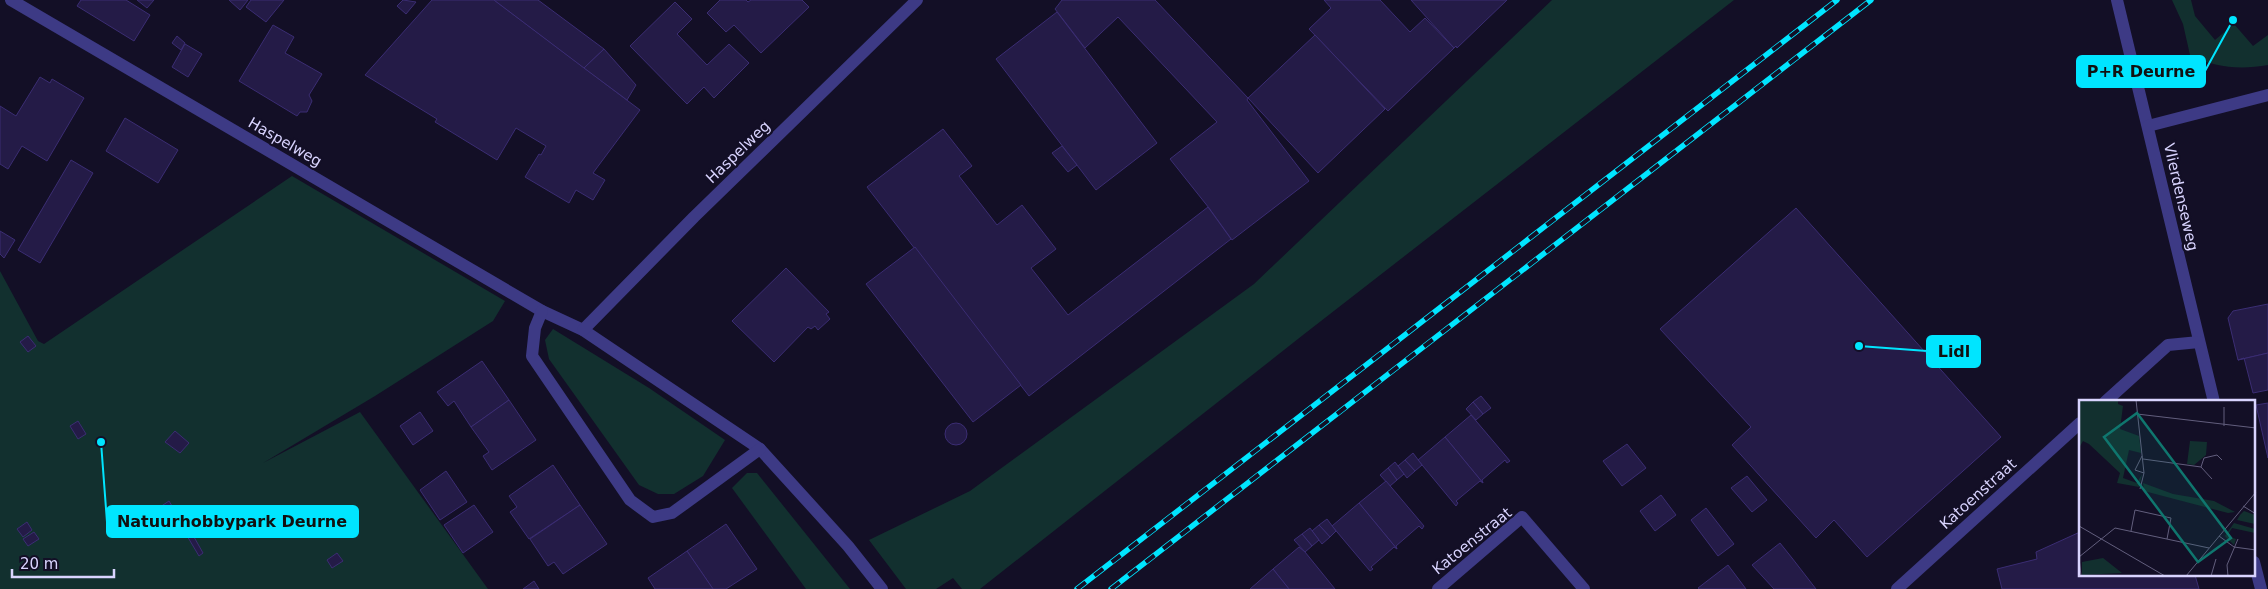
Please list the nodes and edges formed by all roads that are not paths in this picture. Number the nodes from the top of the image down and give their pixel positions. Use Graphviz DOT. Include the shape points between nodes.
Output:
graph roads {
  1 [pos="917,0"];
  2 [pos="2117,0"];
  3 [pos="15,1"];
  4 [pos="2268,95"];
  5 [pos="2148,126"];
  6 [pos="542,311"];
  7 [pos="583,330"];
  8 [pos="2199,342"];
  9 [pos="2107,400"];
  10 [pos="2214,400"];
  11 [pos="2079,424"];
  12 [pos="760,449"];
  13 [pos="2256,570"];
  14 [pos="882,589"];
  15 [pos="1438,589"];
  16 [pos="1584,589"];
  17 [pos="1897,589"];
  18 [pos="2261,589"];
  1 -- 7 [label="street, Haspelweg"];
  2 -- 5 [label="street, Vlierdenseweg"];
  3 -- 6 [label="street, Haspelweg"];
  4 -- 5 [label="street"];
  5 -- 8 [label="street, Vlierdenseweg"];
  6 -- 7 [label="street, Haspelweg"];
  6 -- 12 [label="street" via="535,328 532,356 630,500 653,517 672,513"];
  7 -- 12 [label="street, Haspelweg"];
  8 -- 9 [label="street" via="2168,345"];
  8 -- 10 [label="street, Vlierdenseweg"];
  11 -- 17 [label="street, Katoenstraat"];
  12 -- 14 [label="street, Haspelweg" via="848,546"];
  13 -- 18 [label="street"];
  15 -- 16 [label="street, Katoenstraat" via="1522,517"];
}
